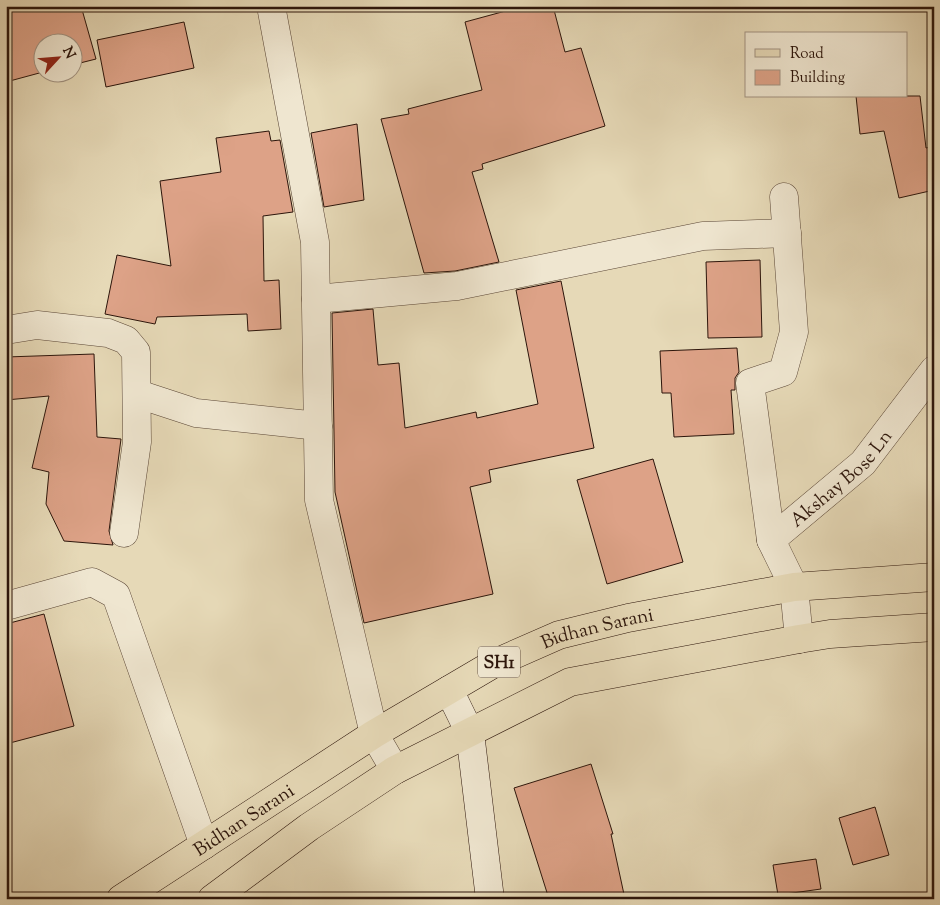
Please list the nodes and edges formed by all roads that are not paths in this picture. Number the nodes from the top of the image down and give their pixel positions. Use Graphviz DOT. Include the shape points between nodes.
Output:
graph roads {
  1 [pos="271,6"];
  2 [pos="784,197"];
  3 [pos="787,233"];
  4 [pos="316,299"];
  5 [pos="6,330"];
  6 [pos="934,370"];
  7 [pos="138,394"];
  8 [pos="318,426"];
  9 [pos="124,534"];
  10 [pos="772,540"];
  11 [pos="934,577"];
  12 [pos="794,587"];
  13 [pos="6,606"];
  14 [pos="934,627"];
  15 [pos="799,639"];
  16 [pos="449,690"];
  17 [pos="470,733"];
  18 [pos="374,734"];
  19 [pos="395,770"];
  20 [pos="204,845"];
  21 [pos="121,899"];
  22 [pos="212,899"];
  23 [pos="490,899"];
  1 -- 4 [label="street" via="315,242"];
  2 -- 3 [label="street"];
  3 -- 4 [label="street" via="703,236 457,286"];
  3 -- 10 [label="street" via="794,332 782,372 750,383"];
  4 -- 8 [label="street"];
  5 -- 7 [label="street" via="37,325 108,333 126,340 136,352"];
  6 -- 10 [label="street, Akshay Bose Ln" via="863,463"];
  7 -- 8 [label="street" via="196,413"];
  7 -- 9 [label="street" via="137,442"];
  8 -- 18 [label="street" via="319,500"];
  10 -- 12 [label="street, Akshay Bose Ln"];
  11 -- 12 [label="main road, Bidhan Sarani / SH1"];
  12 -- 15 [label="street, Akshay Bose Ln"];
  12 -- 16 [label="main road, Bidhan Sarani / SH1" via="628,618 559,635 493,664"];
  13 -- 20 [label="street" via="92,582 116,595"];
  14 -- 15 [label="main road, SH1"];
  15 -- 17 [label="main road, SH1" via="570,682"];
  16 -- 17 [label="street"];
  16 -- 18 [label="main road, Bidhan Sarani / SH1"];
  17 -- 19 [label="main road, SH1"];
  17 -- 23 [label="street"];
  18 -- 19 [label="street"];
  18 -- 20 [label="main road, Bidhan Sarani / SH1"];
  19 -- 22 [label="main road, SH1" via="309,827"];
  20 -- 21 [label="main road, Bidhan Sarani / SH1"];
}
